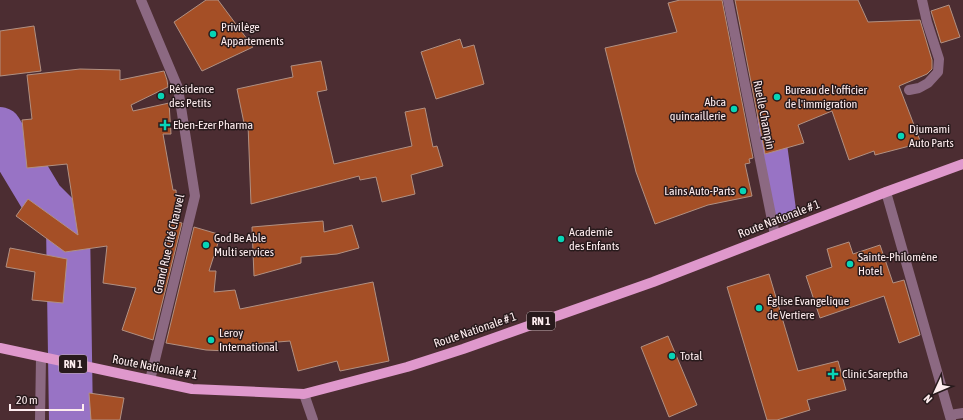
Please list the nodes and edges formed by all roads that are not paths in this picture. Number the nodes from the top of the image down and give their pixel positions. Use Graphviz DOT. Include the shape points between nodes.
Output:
graph roads {
  1 [pos="141,0"];
  2 [pos="728,0"];
  3 [pos="922,0"];
  4 [pos="909,90"];
  5 [pos="963,164"];
  6 [pos="886,192"];
  7 [pos="776,235"];
  8 [pos="0,348"];
  9 [pos="41,357"];
  10 [pos="150,380"];
  11 [pos="304,394"];
  12 [pos="963,413"];
  13 [pos="951,418"];
  14 [pos="40,420"];
  15 [pos="313,420"];
  1 -- 10 [label="street, Grand Rue Cité Chauvel" via="178,88 195,196"];
  2 -- 7 [label="street, Ruelle Champin"];
  3 -- 4 [label="street" via="939,59 938,72 928,83"];
  5 -- 6 [label="main road, Route Nationale # 1 / RN 1"];
  6 -- 7 [label="main road, Route Nationale # 1 / RN 1"];
  6 -- 13 [label="street"];
  7 -- 11 [label="main road, Route Nationale # 1 / RN 1" via="653,282 463,349 407,367"];
  8 -- 9 [label="main road, Route Nationale # 1 / RN 1"];
  9 -- 10 [label="main road, Route Nationale # 1 / RN 1"];
  9 -- 14 [label="street"];
  10 -- 11 [label="main road, Route Nationale # 1 / RN 1" via="192,389"];
  11 -- 15 [label="street"];
  12 -- 13 [label="street"];
}
